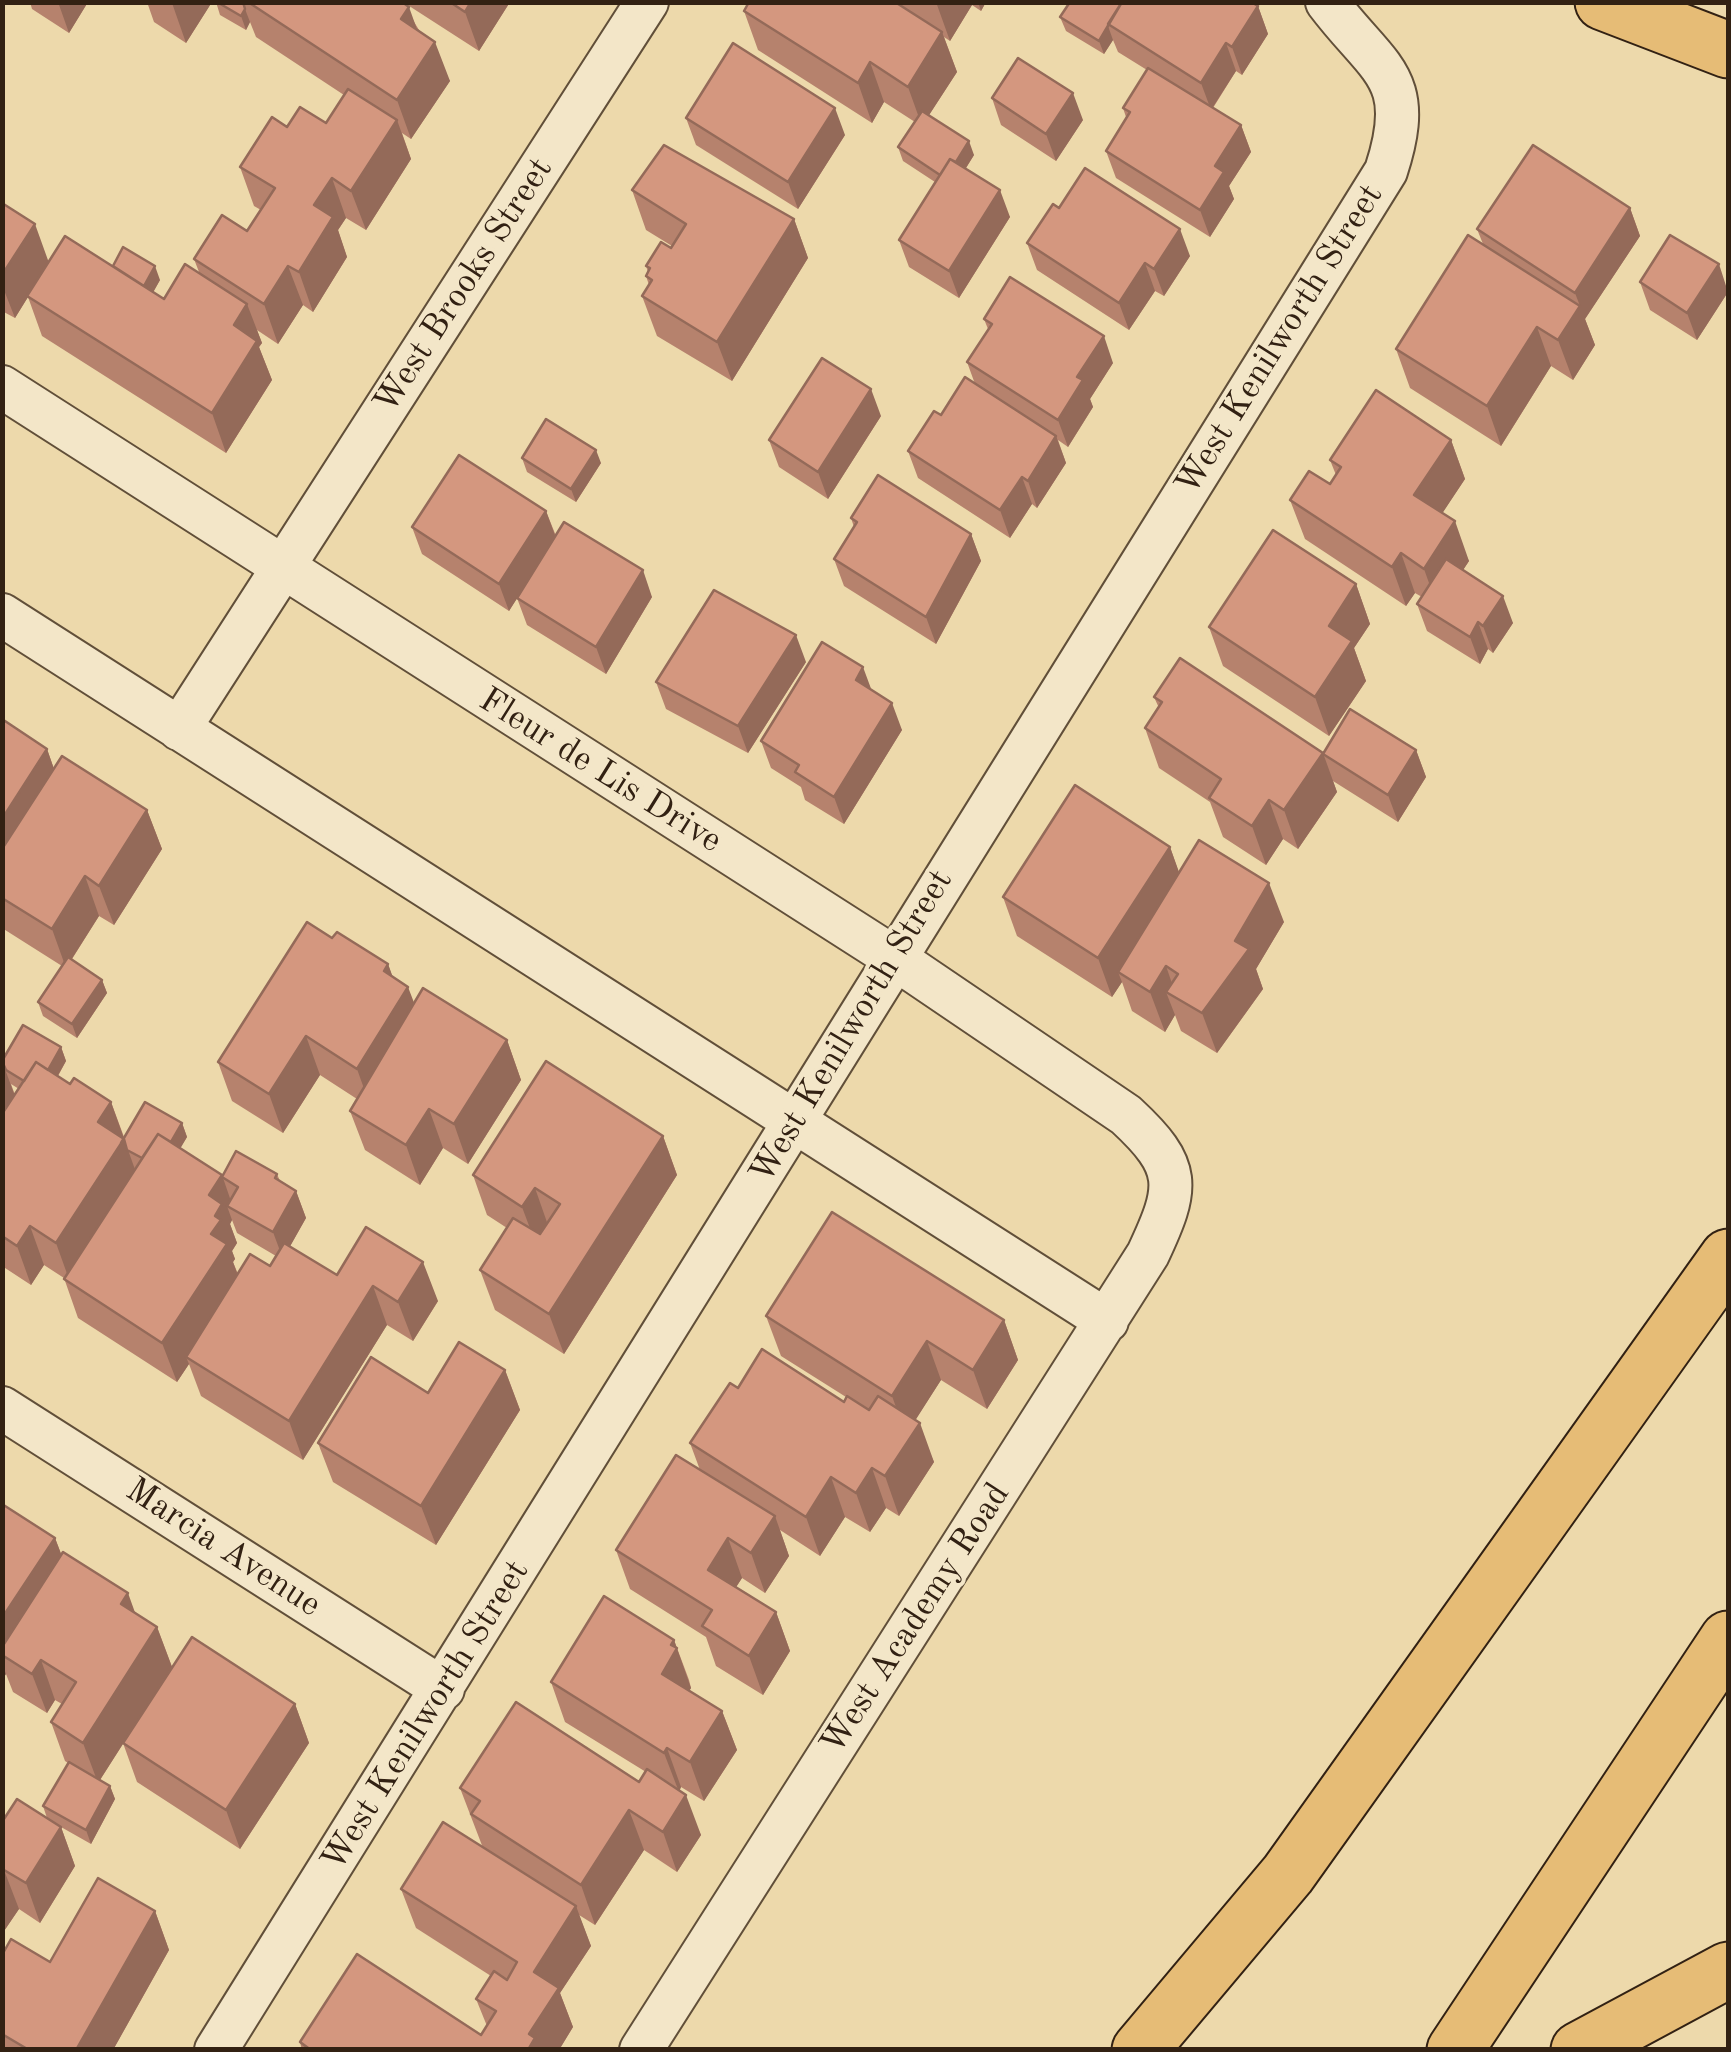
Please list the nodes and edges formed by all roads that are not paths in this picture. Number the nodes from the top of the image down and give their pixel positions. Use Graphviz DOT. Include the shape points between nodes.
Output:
graph roads {
  1 [pos="647,2"];
  2 [pos="1327,2"];
  3 [pos="1602,2"];
  4 [pos="1728,50"];
  5 [pos="2,387"];
  6 [pos="282,569"];
  7 [pos="2,615"];
  8 [pos="179,729"];
  9 [pos="893,957"];
  10 [pos="795,1123"];
  11 [pos="1172,1180"];
  12 [pos="1728,1257"];
  13 [pos="1108,1321"];
  14 [pos="2,1408"];
  15 [pos="1728,1639"];
  16 [pos="443,1689"];
  17 [pos="1728,1970"];
  18 [pos="216,2050"];
  19 [pos="641,2050"];
  20 [pos="1140,2050"];
  21 [pos="1455,2050"];
  22 [pos="1580,2050"];
  1 -- 6 [label="street, West Brooks Street"];
  2 -- 9 [label="street, West Kenilworth Street" via="1372,53 1396,93 1400,128 1386,171"];
  3 -- 4 [label="highway"];
  5 -- 6 [label="street, Fleur de Lis Drive"];
  6 -- 8 [label="street, West Brooks Street"];
  6 -- 9 [label="street, Fleur de Lis Drive"];
  7 -- 8 [label="street"];
  8 -- 10 [label="street"];
  9 -- 10 [label="street, West Kenilworth Street"];
  9 -- 11 [label="street, Fleur de Lis Drive" via="1126,1115 1160,1147"];
  10 -- 13 [label="street"];
  10 -- 16 [label="street, West Kenilworth Street"];
  11 -- 13 [label="street, West Academy Road" via="1166,1216"];
  12 -- 20 [label="highway" via="1288,1874"];
  13 -- 19 [label="street, West Academy Road"];
  14 -- 16 [label="street, Marcia Avenue"];
  15 -- 21 [label="highway"];
  16 -- 18 [label="street, West Kenilworth Street"];
  17 -- 22 [label="highway"];
}
